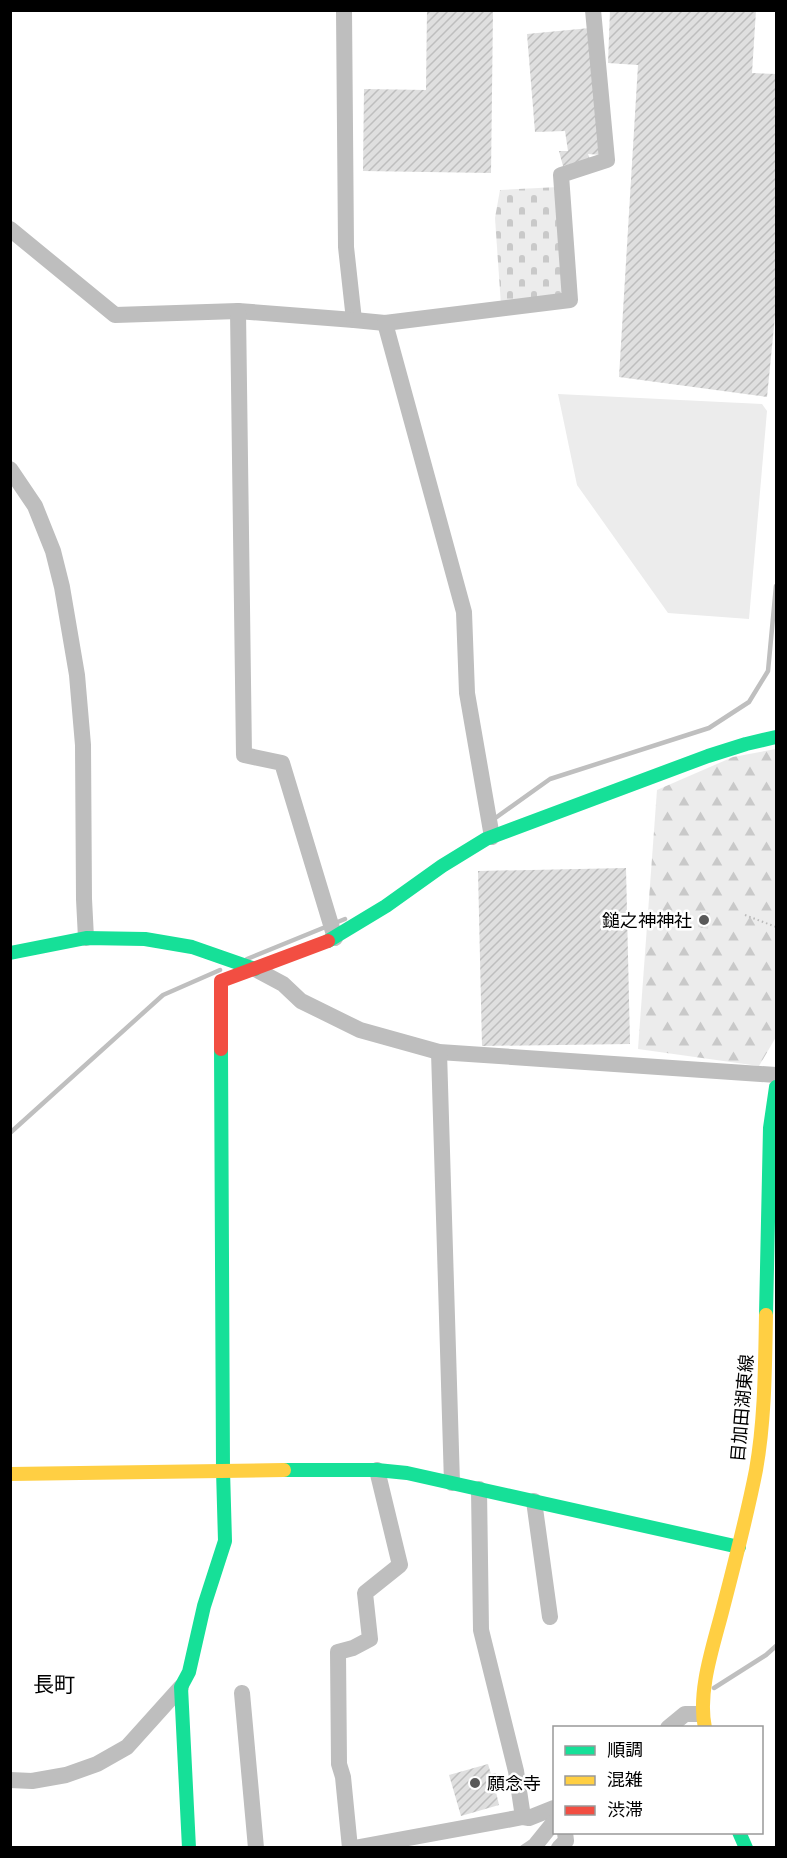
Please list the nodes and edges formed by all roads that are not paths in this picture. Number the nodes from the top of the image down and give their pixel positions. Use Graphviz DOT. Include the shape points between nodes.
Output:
graph roads {
  1 [pos="344,10"];
  2 [pos="593,10"];
  3 [pos="10,229"];
  4 [pos="238,311"];
  5 [pos="354,320"];
  6 [pos="385,323"];
  7 [pos="10,469"];
  8 [pos="777,737"];
  9 [pos="492,837"];
  10 [pos="332,930"];
  11 [pos="86,938"];
  12 [pos="10,953"];
  13 [pos="255,969"];
  14 [pos="439,1052"];
  15 [pos="777,1075"];
  16 [pos="777,1087"];
  17 [pos="223,1470"];
  18 [pos="377,1470"];
  19 [pos="10,1474"];
  20 [pos="452,1483"];
  21 [pos="478,1489"];
  22 [pos="534,1501"];
  23 [pos="739,1547"];
  24 [pos="550,1617"];
  25 [pos="181,1687"];
  26 [pos="242,1693"];
  27 [pos="704,1721"];
  28 [pos="670,1726"];
  29 [pos="10,1780"];
  30 [pos="553,1810"];
  31 [pos="526,1817"];
  32 [pos="553,1817"];
  33 [pos="553,1824"];
  34 [pos="566,1834"];
  35 [pos="739,1834"];
  36 [pos="189,1848"];
  37 [pos="256,1848"];
  38 [pos="350,1848"];
  39 [pos="354,1848"];
  40 [pos="532,1848"];
  41 [pos="559,1848"];
  42 [pos="746,1848"];
  1 -- 5 [label="street" via="346,247"];
  2 -- 6 [label="street" via="607,160 561,175 570,300"];
  3 -- 4 [label="street" via="116,315"];
  4 -- 5 [label="street"];
  4 -- 10 [label="street" via="244,755 282,763"];
  5 -- 6 [label="street"];
  6 -- 9 [label="street" via="464,612 467,693"];
  7 -- 11 [label="street" via="34,506 53,551 77,675 83,745"];
  8 -- 9 [label="street" via="708,756"];
  9 -- 10 [label="street" via="386,906"];
  10 -- 13 [label="street"];
  11 -- 12 [label="street"];
  11 -- 13 [label="street" via="146,939 192,947"];
  13 -- 14 [label="street" via="283,984 301,1001 360,1030"];
  13 -- 17 [label="street" via="221,981"];
  14 -- 15 [label="street"];
  14 -- 20 [label="street"];
  16 -- 23 [label="street, 目加田湖東線" via="770,1128 764,1406"];
  17 -- 18 [label="street"];
  17 -- 19 [label="street"];
  17 -- 25 [label="street" via="225,1542 204,1606 189,1672"];
  18 -- 20 [label="street"];
  18 -- 38 [label="street" via="400,1565 365,1593 370,1640 338,1652 339,1764"];
  20 -- 21 [label="street"];
  21 -- 22 [label="street"];
  21 -- 31 [label="street" via="481,1630"];
  22 -- 23 [label="street"];
  22 -- 24 [label="street"];
  23 -- 27 [label="street, 目加田湖東線" via="708,1668"];
  25 -- 29 [label="street" via="127,1747 97,1764 66,1775"];
  25 -- 36 [label="street"];
  26 -- 37 [label="street"];
  27 -- 28 [label="street" via="685,1714"];
  30 -- 31 [label="street"];
  31 -- 32 [label="street"];
  31 -- 39 [label="street"];
  33 -- 40 [label="street"];
  34 -- 41 [label="street" via="566,1841"];
  35 -- 42 [label="street"];
}
